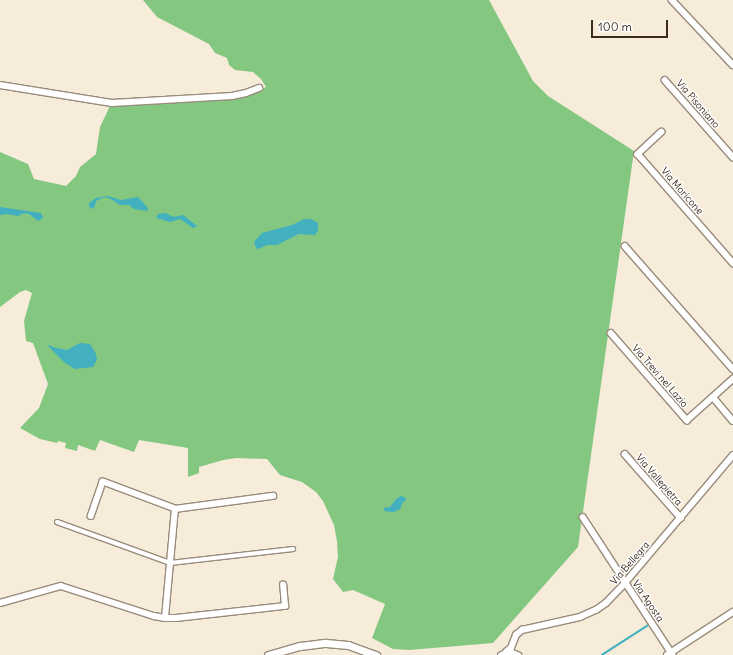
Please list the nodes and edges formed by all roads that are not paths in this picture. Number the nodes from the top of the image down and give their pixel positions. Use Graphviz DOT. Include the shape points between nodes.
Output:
graph roads {
  1 [pos="672,0"];
  2 [pos="733,65"];
  3 [pos="665,80"];
  4 [pos="0,84"];
  5 [pos="259,88"];
  6 [pos="662,132"];
  7 [pos="733,157"];
  8 [pos="624,246"];
  9 [pos="733,263"];
  10 [pos="611,333"];
  11 [pos="733,369"];
  12 [pos="733,379"];
  13 [pos="713,397"];
  14 [pos="733,421"];
  15 [pos="624,454"];
  16 [pos="733,455"];
  17 [pos="273,496"];
  18 [pos="175,509"];
  19 [pos="91,516"];
  20 [pos="583,517"];
  21 [pos="681,518"];
  22 [pos="57,522"];
  23 [pos="293,549"];
  24 [pos="170,563"];
  25 [pos="625,583"];
  26 [pos="283,585"];
  27 [pos="0,603"];
  28 [pos="733,612"];
  29 [pos="165,618"];
  30 [pos="514,641"];
  31 [pos="503,654"];
  32 [pos="670,654"];
  33 [pos="268,655"];
  34 [pos="376,655"];
  35 [pos="516,655"];
  1 -- 2 [label="street"];
  3 -- 7 [label="street, Via Pisoniano"];
  4 -- 5 [label="street" via="112,103 232,96"];
  6 -- 9 [label="street, Via Moricone" via="638,154"];
  8 -- 11 [label="street"];
  10 -- 13 [label="street, Via Trevi nel Lazio" via="687,420"];
  12 -- 13 [label="street, Via Trevi nel Lazio"];
  13 -- 14 [label="street"];
  15 -- 21 [label="street, Via Vallepietra"];
  16 -- 21 [label="street, Via Bellegra"];
  17 -- 18 [label="street"];
  18 -- 19 [label="street" via="103,482"];
  18 -- 24 [label="street"];
  20 -- 25 [label="street, Via Agosta"];
  21 -- 25 [label="street, Via Bellegra"];
  22 -- 24 [label="street"];
  23 -- 24 [label="street"];
  24 -- 29 [label="street"];
  25 -- 30 [label="street, Via Bellegra" via="606,603 592,612 571,620 526,628 518,632"];
  25 -- 32 [label="street, Via Agosta"];
  26 -- 29 [label="street" via="286,606"];
  27 -- 29 [label="street" via="59,586"];
  28 -- 32 [label="street"];
  30 -- 31 [label="street, Via Bellegra" via="511,648"];
  30 -- 35 [label="street"];
  31 -- 35 [label="street"];
  33 -- 34 [label="street" via="300,646 326,643 348,645"];
}
